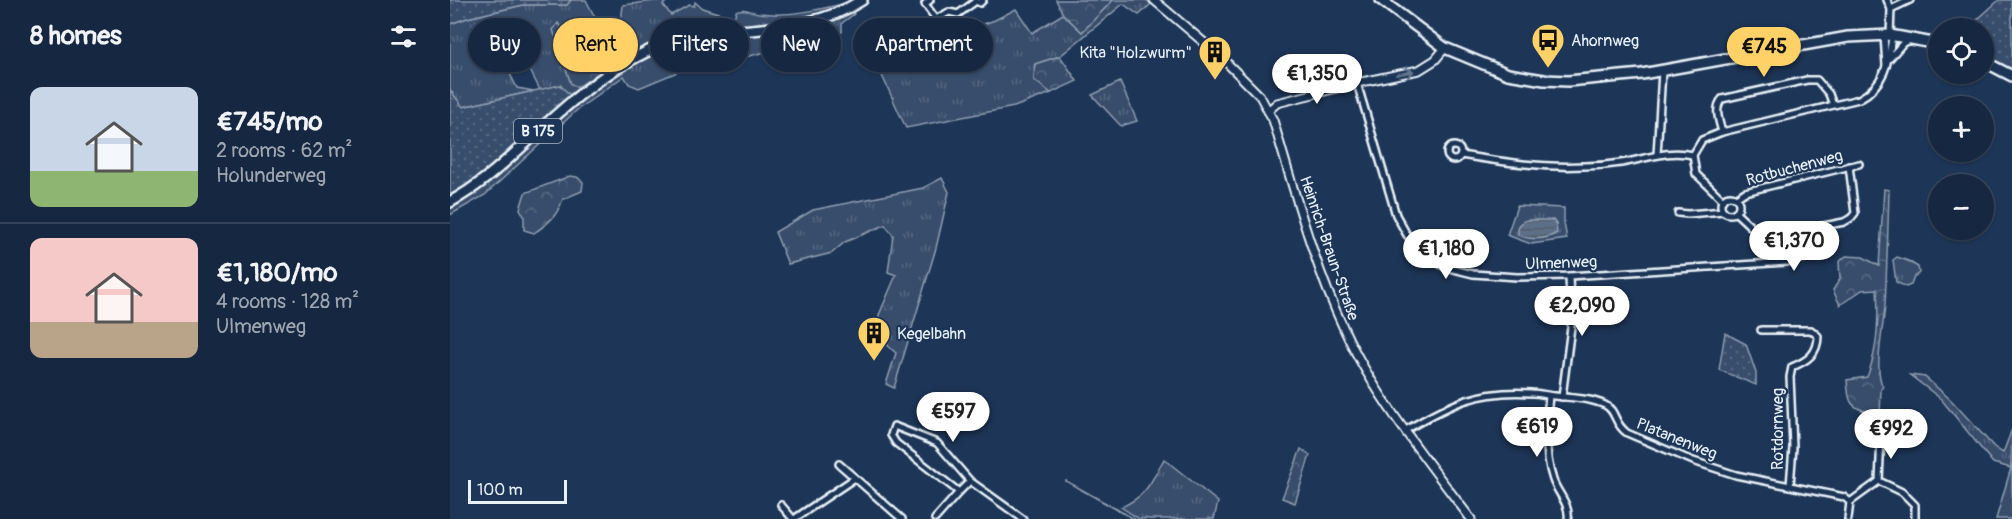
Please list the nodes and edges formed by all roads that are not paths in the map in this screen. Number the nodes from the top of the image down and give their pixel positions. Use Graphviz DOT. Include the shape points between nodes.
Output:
graph roads {
  1 [pos="862,0"];
  2 [pos="930,0"];
  3 [pos="983,0"];
  4 [pos="1154,0"];
  5 [pos="1381,0"];
  6 [pos="1887,0"];
  7 [pos="1910,0"];
  8 [pos="1891,9"];
  9 [pos="1889,35"];
  10 [pos="1913,39"];
  11 [pos="1928,42"];
  12 [pos="1444,48"];
  13 [pos="1889,59"];
  14 [pos="1886,67"];
  15 [pos="1994,67"];
  16 [pos="1662,71"];
  17 [pos="2012,76"];
  18 [pos="1357,82"];
  19 [pos="1833,105"];
  20 [pos="1268,111"];
  21 [pos="1722,132"];
  22 [pos="1461,155"];
  23 [pos="1657,155"];
  24 [pos="1693,155"];
  25 [pos="1859,164"];
  26 [pos="1849,166"];
  27 [pos="1736,198"];
  28 [pos="1723,200"];
  29 [pos="450,202"];
  30 [pos="1724,211"];
  31 [pos="1735,212"];
  32 [pos="1678,213"];
  33 [pos="1816,255"];
  34 [pos="1569,276"];
  35 [pos="1761,330"];
  36 [pos="1549,396"];
  37 [pos="1562,397"];
  38 [pos="1406,430"];
  39 [pos="1881,437"];
  40 [pos="839,464"];
  41 [pos="855,478"];
  42 [pos="970,481"];
  43 [pos="1878,481"];
  44 [pos="1790,486"];
  45 [pos="959,492"];
  46 [pos="1850,502"];
  47 [pos="781,505"];
  48 [pos="793,519"];
  49 [pos="902,519"];
  50 [pos="935,519"];
  51 [pos="1023,519"];
  52 [pos="1471,519"];
  53 [pos="1568,519"];
  54 [pos="1848,519"];
  55 [pos="1915,519"];
  1 -- 29 [label="main road, B 175" via="809,23 705,35 647,52 588,89 481,182"];
  2 -- 3 [label="street" via="925,4 936,19 948,12 958,14"];
  4 -- 20 [label="street, Heinrich-Braun-Straße" via="1240,76 1264,101"];
  5 -- 12 [label="main road"];
  6 -- 8 [label="street"];
  7 -- 8 [label="street"];
  8 -- 9 [label="street"];
  9 -- 10 [label="main road"];
  9 -- 13 [label="street"];
  9 -- 14 [label="street"];
  9 -- 16 [label="main road" via="1809,43"];
  10 -- 11 [label="main road"];
  10 -- 13 [label="street"];
  12 -- 16 [label="main road" via="1508,74 1544,80 1602,79"];
  18 -- 12 [label="street, one-way" via="1419,70 1435,60"];
  13 -- 14 [label="street"];
  14 -- 19 [label="street" via="1869,94"];
  15 -- 17 [label="main road"];
  16 -- 23 [label="street"];
  18 -- 20 [label="street" via="1277,103"];
  18 -- 34 [label="street, Ulmenweg" via="1396,215 1425,255 1445,267 1473,274"];
  19 -- 21 [label="street"];
  19 -- 21 [label="street" via="1817,80 1722,99 1718,114"];
  20 -- 38 [label="street, Heinrich-Braun-Straße" via="1343,328"];
  21 -- 24 [label="street" via="1702,140"];
  22 -- 23 [label="street" via="1504,163 1573,166 1621,163"];
  23 -- 24 [label="street"];
  24 -- 28 [label="street" via="1696,174"];
  25 -- 26 [label="street, Rotbuchenweg"];
  26 -- 27 [label="street, Rotbuchenweg" via="1745,192"];
  26 -- 31 [label="street" via="1855,213 1844,222 1763,238"];
  27 -- 28 [label="street" via="1729,196"];
  27 -- 31 [label="street" via="1739,203"];
  28 -- 30 [label="street"];
  30 -- 31 [label="street"];
  30 -- 32 [label="street"];
  33 -- 34 [label="street, Ulmenweg" via="1777,263"];
  34 -- 37 [label="street" via="1571,327"];
  35 -- 44 [label="street, Rotdornweg" via="1811,330 1818,336 1814,353 1792,367 1790,377"];
  36 -- 37 [label="street, Platanenweg"];
  36 -- 38 [label="street, Platanenweg" via="1498,393 1470,397"];
  36 -- 53 [label="street" via="1548,458 1553,481 1569,511"];
  37 -- 44 [label="street, Platanenweg" via="1607,406 1618,427 1627,433 1693,461"];
  38 -- 52 [label="street, Heinrich-Braun-Straße"];
  39 -- 43 [label="street"];
  40 -- 41 [label="street"];
  41 -- 48 [label="street"];
  41 -- 49 [label="street"];
  42 -- 45 [label="street"];
  42 -- 45 [label="street" via="937,443 894,426 891,435 896,443"];
  42 -- 51 [label="street"];
  43 -- 46 [label="street"];
  43 -- 55 [label="street" via="1902,492 1916,505"];
  44 -- 46 [label="street, Platanenweg" via="1844,497"];
  45 -- 50 [label="street"];
  46 -- 54 [label="street"];
  47 -- 48 [label="street"];
}
